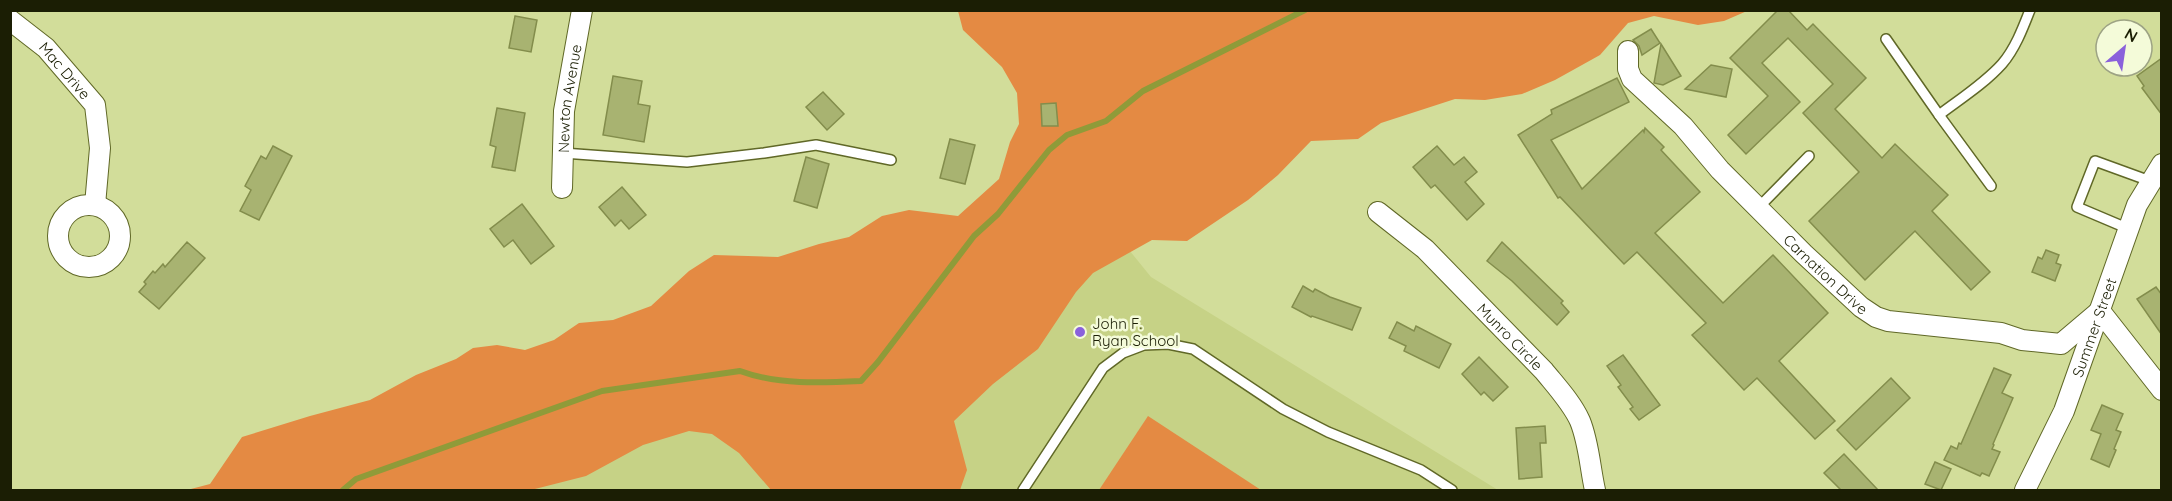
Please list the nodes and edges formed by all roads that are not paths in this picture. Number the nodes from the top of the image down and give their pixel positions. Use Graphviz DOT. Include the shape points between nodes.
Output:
graph roads {
  1 [pos="582,10"];
  2 [pos="2030,10"];
  3 [pos="10,20"];
  4 [pos="1886,39"];
  5 [pos="1628,51"];
  6 [pos="1940,115"];
  7 [pos="563,153"];
  8 [pos="1809,156"];
  9 [pos="891,160"];
  10 [pos="2162,164"];
  11 [pos="2150,181"];
  12 [pos="1991,186"];
  13 [pos="562,188"];
  14 [pos="95,205"];
  15 [pos="1758,208"];
  16 [pos="1378,212"];
  17 [pos="2129,229"];
  18 [pos="2100,310"];
  19 [pos="2162,390"];
  20 [pos="1023,490"];
  21 [pos="1452,490"];
  22 [pos="1595,490"];
  23 [pos="2025,490"];
  1 -- 7 [label="street, Newton Avenue" via="564,111"];
  2 -- 6 [label="lane" via="2002,64"];
  3 -- 14 [label="street, Mac Drive" via="46,48 95,105 100,148"];
  4 -- 6 [label="lane"];
  5 -- 15 [label="street, Carnation Drive" via="1632,79 1683,126"];
  6 -- 12 [label="lane"];
  7 -- 9 [label="lane" via="687,162 816,145"];
  7 -- 13 [label="street, Newton Avenue"];
  8 -- 15 [label="lane"];
  10 -- 11 [label="street, Summer Street"];
  11 -- 17 [label="street, Summer Street"];
  11 -- 17 [label="lane" via="2096,161 2077,207"];
  15 -- 18 [label="street, Carnation Drive" via="1861,308 1888,321 2061,344"];
  16 -- 22 [label="street, Munro Circle" via="1425,249 1560,391 1580,421"];
  17 -- 18 [label="street, Summer Street"];
  18 -- 19 [label="street"];
  18 -- 23 [label="street, Summer Street" via="2064,411"];
  20 -- 21 [label="lane" via="1103,368 1123,353 1144,345 1168,344 1193,349 1283,409 1421,470"];
}
